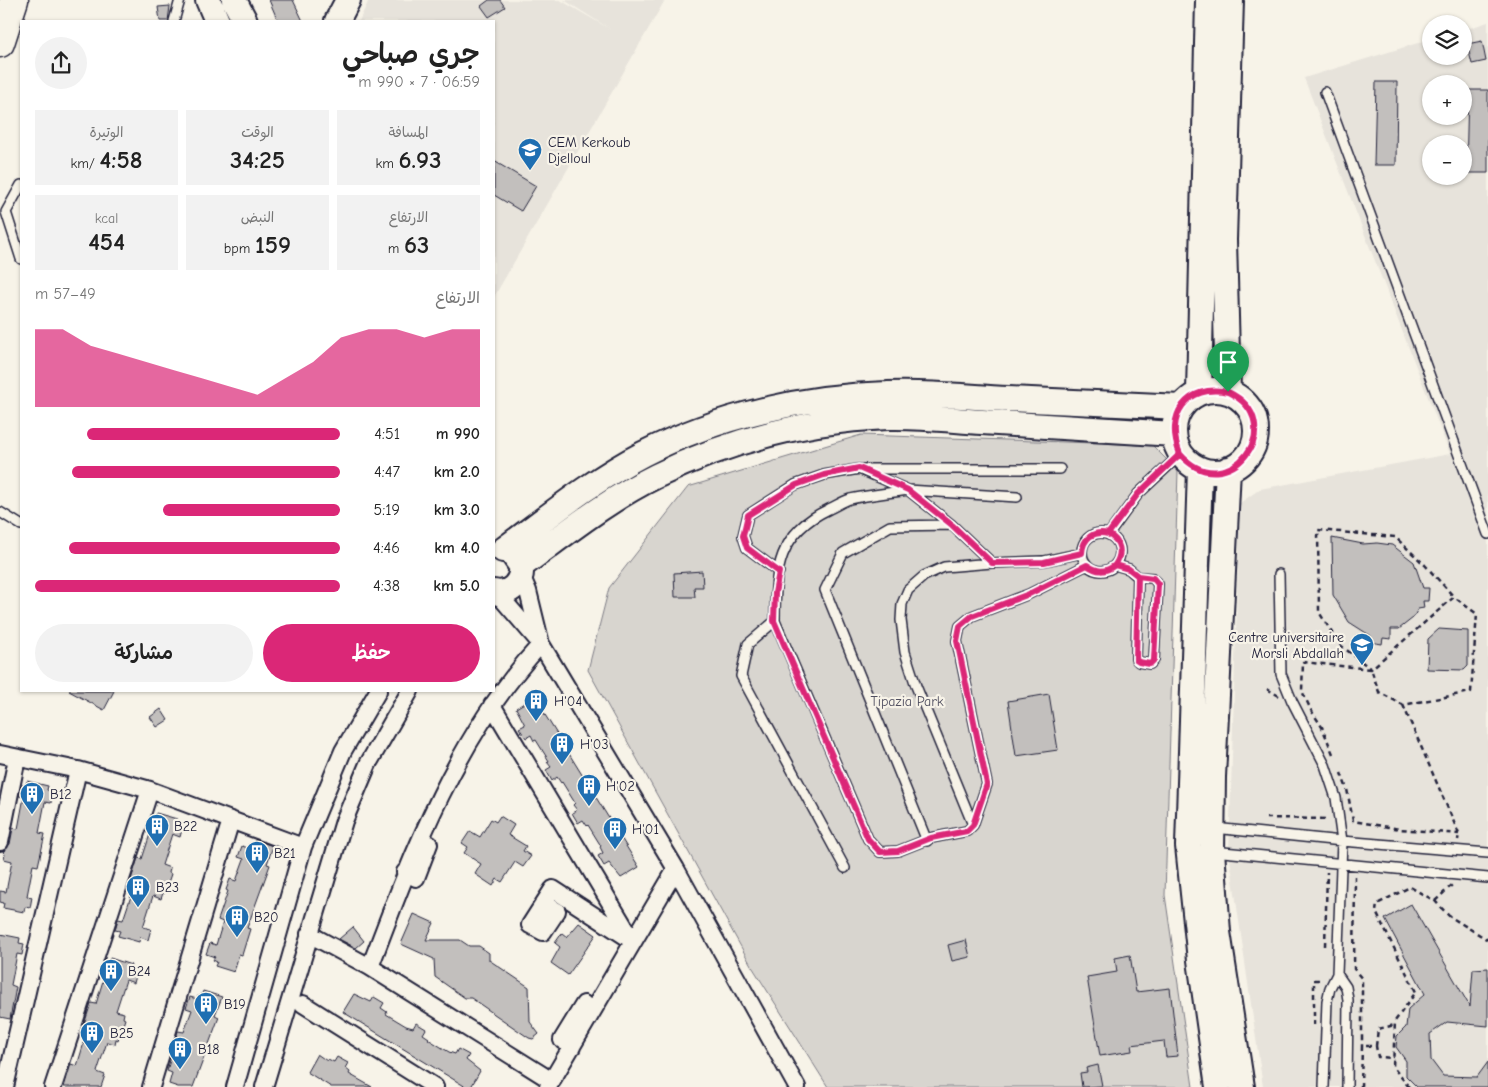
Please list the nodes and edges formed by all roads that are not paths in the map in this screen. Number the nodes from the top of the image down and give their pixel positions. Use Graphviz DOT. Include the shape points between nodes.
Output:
graph roads {
  1 [pos="14,0"];
  2 [pos="180,0"];
  3 [pos="208,0"];
  4 [pos="234,0"];
  5 [pos="348,0"];
  6 [pos="1208,0"];
  7 [pos="1231,0"];
  8 [pos="174,20"];
  9 [pos="218,20"];
  10 [pos="244,20"];
  11 [pos="338,20"];
  12 [pos="0,43"];
  13 [pos="1325,92"];
  14 [pos="20,187"];
  15 [pos="20,256"];
  16 [pos="1228,392"];
  17 [pos="1190,400"];
  18 [pos="1177,444"];
  19 [pos="859,468"];
  20 [pos="1060,469"];
  21 [pos="1200,469"];
  22 [pos="1228,470"];
  23 [pos="908,490"];
  24 [pos="1016,497"];
  25 [pos="0,512"];
  26 [pos="20,524"];
  27 [pos="952,525"];
  28 [pos="1108,534"];
  29 [pos="1488,534"];
  30 [pos="498,546"];
  31 [pos="1082,553"];
  32 [pos="992,563"];
  33 [pos="1087,565"];
  34 [pos="1115,565"];
  35 [pos="521,570"];
  36 [pos="779,572"];
  37 [pos="1279,574"];
  38 [pos="1138,576"];
  39 [pos="495,593"];
  40 [pos="774,621"];
  41 [pos="541,644"];
  42 [pos="377,692"];
  43 [pos="409,692"];
  44 [pos="492,705"];
  45 [pos="0,754"];
  46 [pos="17,758"];
  47 [pos="78,770"];
  48 [pos="150,790"];
  49 [pos="231,820"];
  50 [pos="973,825"];
  51 [pos="1200,838"];
  52 [pos="927,841"];
  53 [pos="1342,841"];
  54 [pos="0,842"];
  55 [pos="303,847"];
  56 [pos="1488,853"];
  57 [pos="1341,864"];
  58 [pos="846,868"];
  59 [pos="676,870"];
  60 [pos="1488,878"];
  61 [pos="544,903"];
  62 [pos="309,934"];
  63 [pos="633,942"];
  64 [pos="370,967"];
  65 [pos="1337,974"];
  66 [pos="303,1004"];
  67 [pos="550,1084"];
  68 [pos="5,1087"];
  69 [pos="54,1087"];
  70 [pos="151,1087"];
  71 [pos="235,1087"];
  72 [pos="264,1087"];
  73 [pos="435,1087"];
  74 [pos="797,1087"];
  75 [pos="1218,1087"];
  76 [pos="1242,1087"];
  77 [pos="1324,1087"];
  78 [pos="1347,1087"];
  1 -- 12 [label="highway"];
  2 -- 8 [label="lane"];
  3 -- 9 [label="street"];
  4 -- 10 [label="street"];
  5 -- 11 [label="street"];
  6 -- 17 [label="street"];
  7 -- 16 [label="street" via="1224,240"];
  13 -- 29 [label="lane"];
  14 -- 15 [label="lane" via="6,212"];
  16 -- 17 [label="street" via="1212,390"];
  16 -- 22 [label="street" via="1248,407 1256,431 1248,455"];
  17 -- 18 [label="street" via="1174,424"];
  17 -- 30 [label="street" via="888,394 788,405 739,417 645,454 601,478"];
  18 -- 21 [label="street" via="1192,465"];
  18 -- 28 [label="lane"];
  18 -- 35 [label="street" via="890,417 841,420 793,428 699,456 655,476 612,500"];
  19 -- 20 [label="lane"];
  19 -- 23 [label="lane"];
  19 -- 36 [label="lane" via="796,485 748,515 743,536 747,548"];
  21 -- 22 [label="street"];
  21 -- 51 [label="street"];
  22 -- 51 [label="street" via="1213,767"];
  23 -- 24 [label="lane"];
  23 -- 27 [label="lane"];
  23 -- 36 [label="lane" via="849,500 813,516 789,539"];
  25 -- 26 [label="lane"];
  27 -- 32 [label="lane"];
  27 -- 52 [label="lane" via="890,526 843,553 825,590"];
  28 -- 31 [label="lane" via="1102,532 1090,536 1082,547"];
  28 -- 34 [label="lane" via="1114,537 1120,548"];
  30 -- 35 [label="street" via="514,555"];
  31 -- 32 [label="lane" via="1044,562"];
  31 -- 33 [label="lane"];
  32 -- 50 [label="lane" via="944,567 924,576 908,590 902,604 905,652"];
  33 -- 34 [label="lane" via="1098,571"];
  33 -- 50 [label="lane" via="1029,594 972,616 960,626 957,641 987,784"];
  34 -- 38 [label="lane"];
  35 -- 39 [label="street" via="515,586"];
  35 -- 41 [label="street"];
  36 -- 40 [label="lane"];
  37 -- 53 [label="lane" via="1281,674 1328,774 1336,798"];
  38 -- 38 [label="lane" via="1136,660 1150,664 1154,660 1158,584 1153,578"];
  39 -- 41 [label="street"];
  40 -- 52 [label="lane" via="868,839 880,852 898,851"];
  40 -- 58 [label="lane" via="748,644 741,676"];
  41 -- 44 [label="street"];
  41 -- 59 [label="street"];
  42 -- 55 [label="street" via="344,751"];
  43 -- 62 [label="street" via="361,780 344,821"];
  44 -- 63 [label="street"];
  44 -- 64 [label="street" via="471,737 480,743 440,814 416,878 406,872"];
  45 -- 46 [label="street"];
  46 -- 47 [label="street"];
  46 -- 54 [label="street"];
  47 -- 48 [label="street"];
  47 -- 68 [label="street"];
  48 -- 49 [label="street"];
  48 -- 69 [label="street"];
  49 -- 55 [label="street"];
  49 -- 70 [label="street"];
  50 -- 52 [label="lane" via="967,831"];
  51 -- 53 [label="lane"];
  51 -- 57 [label="lane"];
  51 -- 75 [label="street" via="1202,970"];
  51 -- 76 [label="street"];
  53 -- 56 [label="lane"];
  53 -- 57 [label="lane"];
  55 -- 71 [label="street"];
  57 -- 60 [label="lane"];
  57 -- 65 [label="lane"];
  59 -- 63 [label="street"];
  59 -- 74 [label="street"];
  61 -- 63 [label="street" via="553,889"];
  62 -- 64 [label="street"];
  62 -- 72 [label="street"];
  63 -- 67 [label="street" via="618,969 609,964 562,1040 572,1047"];
  64 -- 67 [label="street"];
  65 -- 77 [label="lane" via="1326,1001"];
  65 -- 78 [label="lane" via="1346,987 1348,1000"];
  66 -- 73 [label="street"];
}
